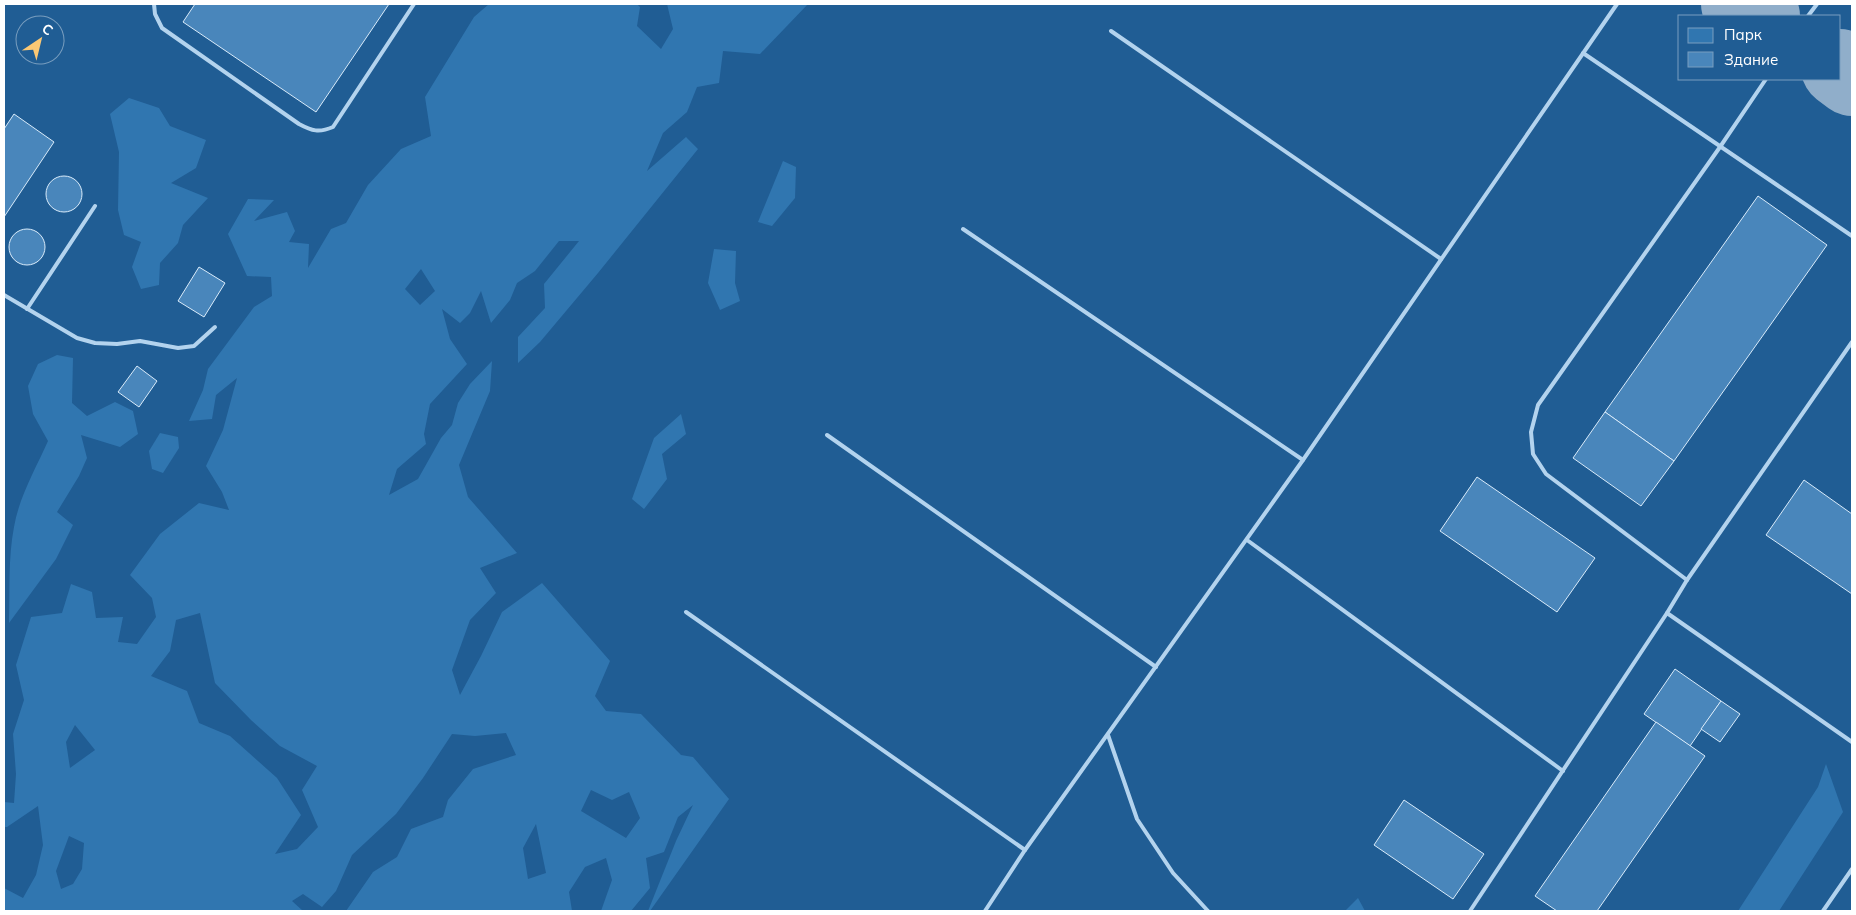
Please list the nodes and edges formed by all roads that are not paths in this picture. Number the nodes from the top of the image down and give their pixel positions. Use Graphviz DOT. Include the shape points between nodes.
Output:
graph roads {
  1 [pos="154,4"];
  2 [pos="414,4"];
  3 [pos="1617,4"];
  4 [pos="1817,4"];
  5 [pos="1809,15"];
  6 [pos="1111,31"];
  7 [pos="1583,53"];
  8 [pos="1765,80"];
  9 [pos="1720,147"];
  10 [pos="95,206"];
  11 [pos="963,229"];
  12 [pos="1852,236"];
  13 [pos="1441,259"];
  14 [pos="4,295"];
  15 [pos="27,309"];
  16 [pos="214,328"];
  17 [pos="1852,342"];
  18 [pos="827,435"];
  19 [pos="1303,460"];
  20 [pos="1246,540"];
  21 [pos="1686,580"];
  22 [pos="686,612"];
  23 [pos="1667,613"];
  24 [pos="1156,667"];
  25 [pos="1108,734"];
  26 [pos="1852,742"];
  27 [pos="1563,770"];
  28 [pos="1025,850"];
  29 [pos="1852,869"];
  30 [pos="985,911"];
  31 [pos="1208,911"];
  32 [pos="1470,911"];
  33 [pos="1823,911"];
  1 -- 2 [label="lane" via="154,14 162,28 299,124 311,131 322,132 333,127"];
  3 -- 7 [label="lane"];
  4 -- 5 [label="lane"];
  6 -- 13 [label="lane"];
  7 -- 9 [label="lane"];
  7 -- 13 [label="lane"];
  8 -- 9 [label="lane"];
  9 -- 12 [label="lane"];
  9 -- 21 [label="lane" via="1538,405 1530,432 1533,454 1546,474"];
  10 -- 15 [label="lane"];
  11 -- 19 [label="lane"];
  13 -- 19 [label="lane"];
  14 -- 15 [label="lane"];
  15 -- 16 [label="lane" via="77,338 96,343 140,340 178,348 194,346"];
  17 -- 21 [label="lane"];
  18 -- 24 [label="lane"];
  19 -- 20 [label="lane"];
  20 -- 24 [label="lane"];
  20 -- 27 [label="lane"];
  21 -- 23 [label="lane"];
  22 -- 28 [label="lane"];
  23 -- 26 [label="lane"];
  23 -- 27 [label="lane"];
  24 -- 25 [label="lane"];
  25 -- 28 [label="lane"];
  25 -- 31 [label="lane" via="1136,819 1173,873"];
  27 -- 32 [label="lane"];
  28 -- 30 [label="lane"];
  29 -- 33 [label="lane"];
}
